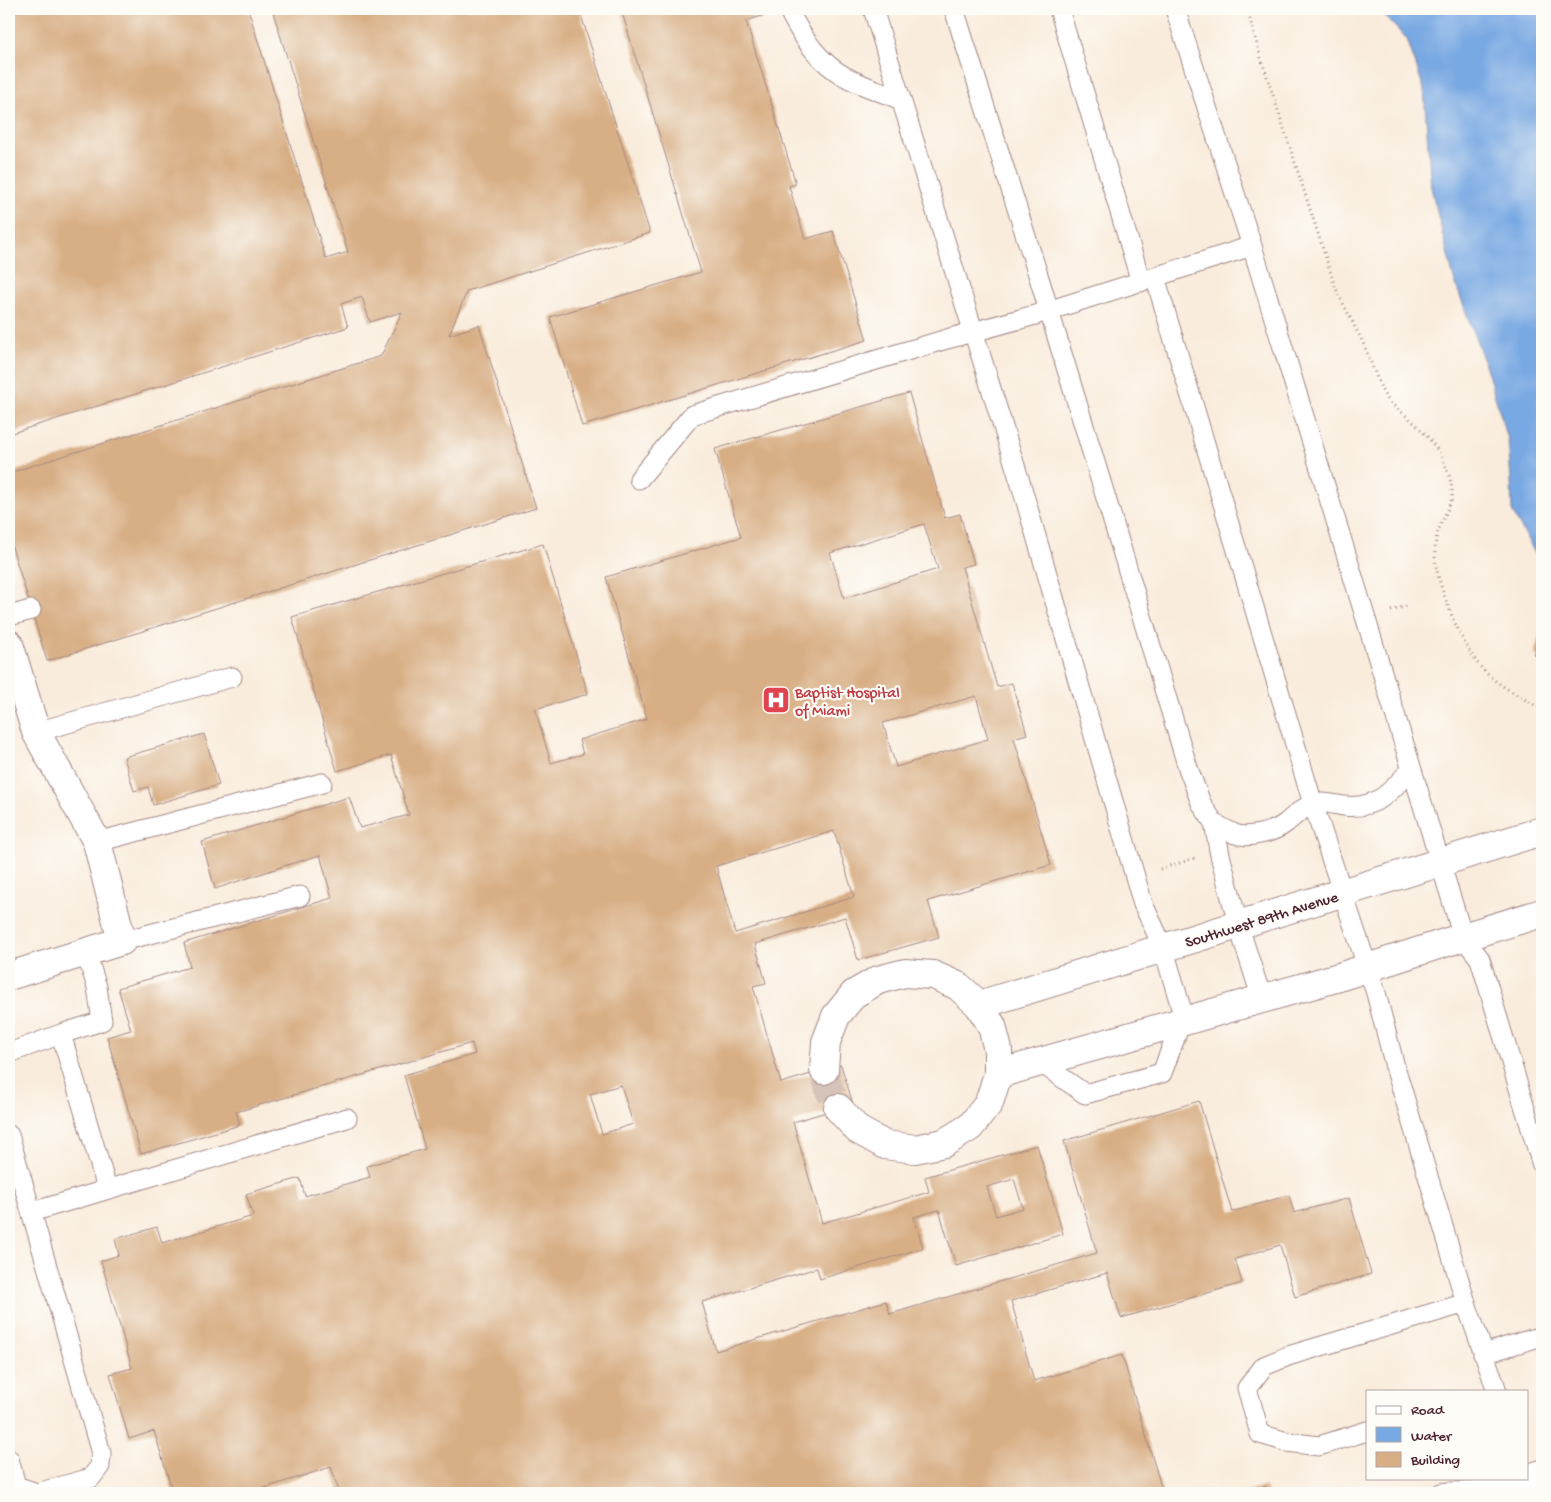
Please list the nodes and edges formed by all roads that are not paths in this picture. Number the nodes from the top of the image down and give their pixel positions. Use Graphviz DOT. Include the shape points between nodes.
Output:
graph roads {
  1 [pos="788,9"];
  2 [pos="873,9"];
  3 [pos="954,9"];
  4 [pos="1059,9"];
  5 [pos="1175,9"];
  6 [pos="901,100"];
  7 [pos="1252,246"];
  8 [pos="1148,279"];
  9 [pos="1049,310"];
  10 [pos="973,331"];
  11 [pos="639,479"];
  12 [pos="31,610"];
  13 [pos="9,616"];
  14 [pos="9,644"];
  15 [pos="232,677"];
  16 [pos="36,732"];
  17 [pos="1411,769"];
  18 [pos="322,783"];
  19 [pos="1314,804"];
  20 [pos="1214,823"];
  21 [pos="1542,831"];
  22 [pos="98,842"];
  23 [pos="1441,862"];
  24 [pos="1344,893"];
  25 [pos="300,896"];
  26 [pos="1542,913"];
  27 [pos="1238,924"];
  28 [pos="1463,937"];
  29 [pos="122,942"];
  30 [pos="1162,947"];
  31 [pos="86,953"];
  32 [pos="1368,968"];
  33 [pos="9,976"];
  34 [pos="1262,998"];
  35 [pos="979,1005"];
  36 [pos="1183,1022"];
  37 [pos="61,1034"];
  38 [pos="9,1052"];
  39 [pos="1040,1062"];
  40 [pos="824,1070"];
  41 [pos="998,1074"];
  42 [pos="838,1108"];
  43 [pos="347,1118"];
  44 [pos="9,1135"];
  45 [pos="1542,1165"];
  46 [pos="107,1188"];
  47 [pos="32,1212"];
  48 [pos="1466,1303"];
  49 [pos="1542,1336"];
  50 [pos="1483,1354"];
  51 [pos="1497,1390"];
  52 [pos="1366,1431"];
  53 [pos="9,1459"];
  54 [pos="1521,1480"];
  55 [pos="1483,1492"];
  56 [pos="1441,1493"];
  1 -- 6 [label="lane" via="804,37 832,68"];
  2 -- 6 [label="lane"];
  3 -- 9 [label="lane"];
  4 -- 8 [label="lane"];
  5 -- 7 [label="lane"];
  6 -- 10 [label="lane"];
  7 -- 8 [label="lane"];
  7 -- 17 [label="lane"];
  8 -- 9 [label="lane"];
  8 -- 19 [label="lane"];
  9 -- 10 [label="lane"];
  9 -- 20 [label="lane" via="1188,768 1201,803"];
  10 -- 11 [label="lane" via="692,415"];
  10 -- 30 [label="lane" via="1143,904"];
  12 -- 13 [label="lane"];
  14 -- 16 [label="street"];
  15 -- 16 [label="lane"];
  16 -- 22 [label="street"];
  17 -- 19 [label="lane" via="1389,794 1373,803 1358,808 1325,802"];
  17 -- 23 [label="lane"];
  18 -- 22 [label="lane"];
  19 -- 20 [label="lane" via="1283,825 1260,834 1236,834"];
  19 -- 24 [label="lane"];
  20 -- 27 [label="lane"];
  21 -- 23 [label="street, Southwest 89th Avenue"];
  22 -- 29 [label="street"];
  23 -- 24 [label="street, Southwest 89th Avenue"];
  23 -- 28 [label="lane"];
  24 -- 27 [label="street, Southwest 89th Avenue"];
  24 -- 32 [label="lane"];
  25 -- 29 [label="lane"];
  26 -- 28 [label="street"];
  27 -- 30 [label="street, Southwest 89th Avenue"];
  27 -- 34 [label="lane"];
  28 -- 32 [label="street"];
  28 -- 45 [label="lane" via="1480,959"];
  29 -- 31 [label="street"];
  30 -- 35 [label="street, Southwest 89th Avenue"];
  30 -- 36 [label="lane"];
  31 -- 33 [label="street"];
  31 -- 37 [label="lane" via="102,1021"];
  32 -- 34 [label="street"];
  32 -- 48 [label="lane"];
  34 -- 36 [label="street"];
  35 -- 40 [label="street" via="958,986 933,975 905,973 878,980 854,994 836,1016 826,1042"];
  35 -- 41 [label="street" via="992,1026 998,1050"];
  36 -- 39 [label="street"];
  36 -- 39 [label="lane" via="1162,1073 1085,1094"];
  37 -- 38 [label="lane"];
  37 -- 46 [label="lane"];
  39 -- 41 [label="street"];
  41 -- 42 [label="street" via="989,1103 970,1127 944,1143 915,1149 885,1145 858,1130"];
  43 -- 46 [label="lane"];
  44 -- 47 [label="lane"];
  46 -- 47 [label="lane"];
  47 -- 53 [label="lane" via="101,1453 100,1466 91,1478 37,1493 16,1486"];
  48 -- 50 [label="lane"];
  48 -- 52 [label="lane" via="1288,1356 1264,1366 1247,1388 1260,1434 1319,1446"];
  49 -- 50 [label="lane"];
  50 -- 51 [label="lane"];
  54 -- 55 [label="street"];
  55 -- 56 [label="lane"];
}
